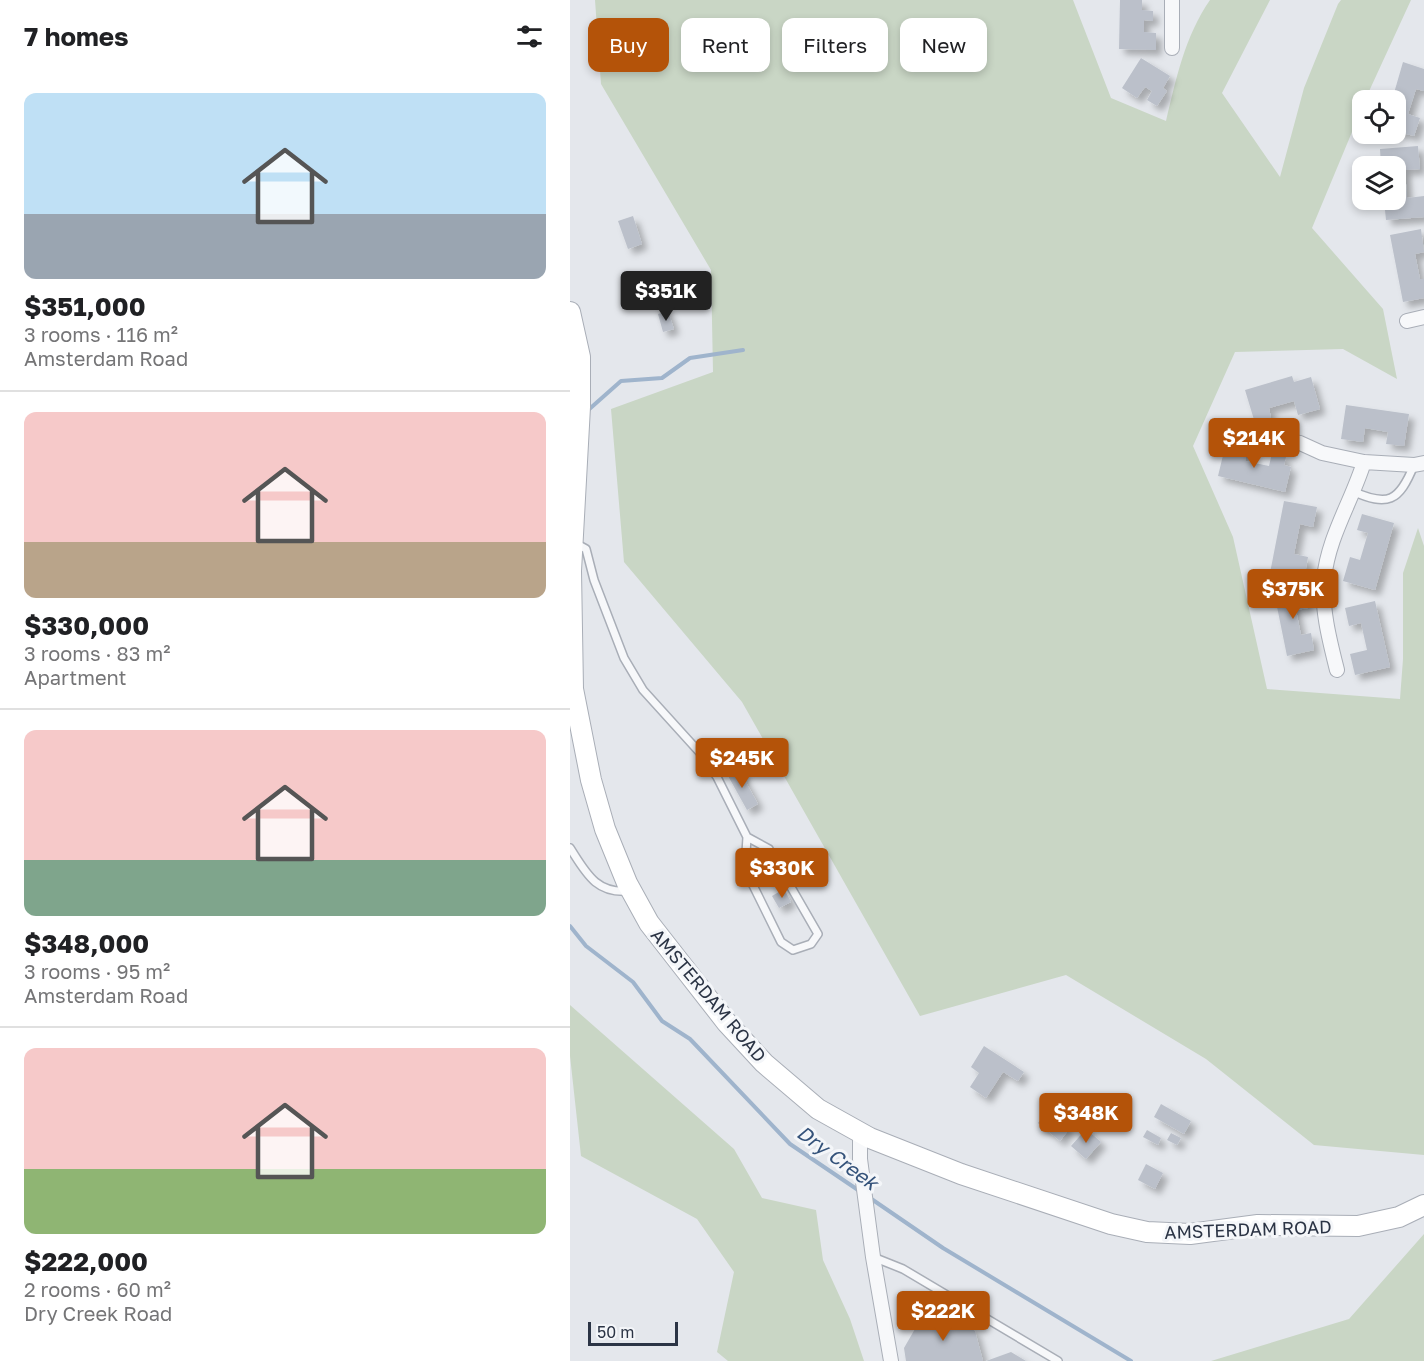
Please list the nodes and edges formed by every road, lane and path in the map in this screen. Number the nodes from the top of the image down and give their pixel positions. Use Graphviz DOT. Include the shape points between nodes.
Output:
graph roads {
  1 [pos="1172,0"];
  2 [pos="1172,48"];
  3 [pos="570,312"];
  4 [pos="1424,317"];
  5 [pos="1407,321"];
  6 [pos="1226,429"];
  7 [pos="1364,462"];
  8 [pos="1419,464"];
  9 [pos="1352,491"];
  10 [pos="572,543"];
  11 [pos="1337,670"];
  12 [pos="747,837"];
  13 [pos="570,848"];
  14 [pos="632,891"];
  15 [pos="860,1133"];
  16 [pos="1424,1205"];
  17 [pos="873,1257"];
  18 [pos="891,1361"];
  19 [pos="1058,1361"];
  1 -- 2 [label="street"];
  3 -- 10 [label="main road, AMSTERDAM ROAD" via="580,357"];
  4 -- 5 [label="street"];
  6 -- 7 [label="street" via="1300,443 1322,453"];
  7 -- 8 [label="street"];
  7 -- 9 [label="street"];
  8 -- 9 [label="lane" via="1406,486 1392,498 1372,500"];
  9 -- 11 [label="street" via="1335,531 1324,578"];
  10 -- 12 [label="lane" via="586,549 624,658 638,682 701,754"];
  10 -- 14 [label="main road, AMSTERDAM ROAD" via="570,638 576,714 605,829"];
  12 -- 12 [label="lane" via="745,869 781,942 793,950 811,944 818,934 782,869 769,849"];
  13 -- 14 [label="lane" via="599,886 614,893"];
  14 -- 15 [label="main road, AMSTERDAM ROAD" via="666,948 764,1063 799,1095"];
  15 -- 16 [label="main road, AMSTERDAM ROAD" via="961,1174 1111,1224 1147,1232 1190,1234 1258,1225 1358,1226 1399,1217"];
  15 -- 17 [label="street"];
  17 -- 18 [label="street"];
  17 -- 19 [label="lane" via="903,1269"];
}
